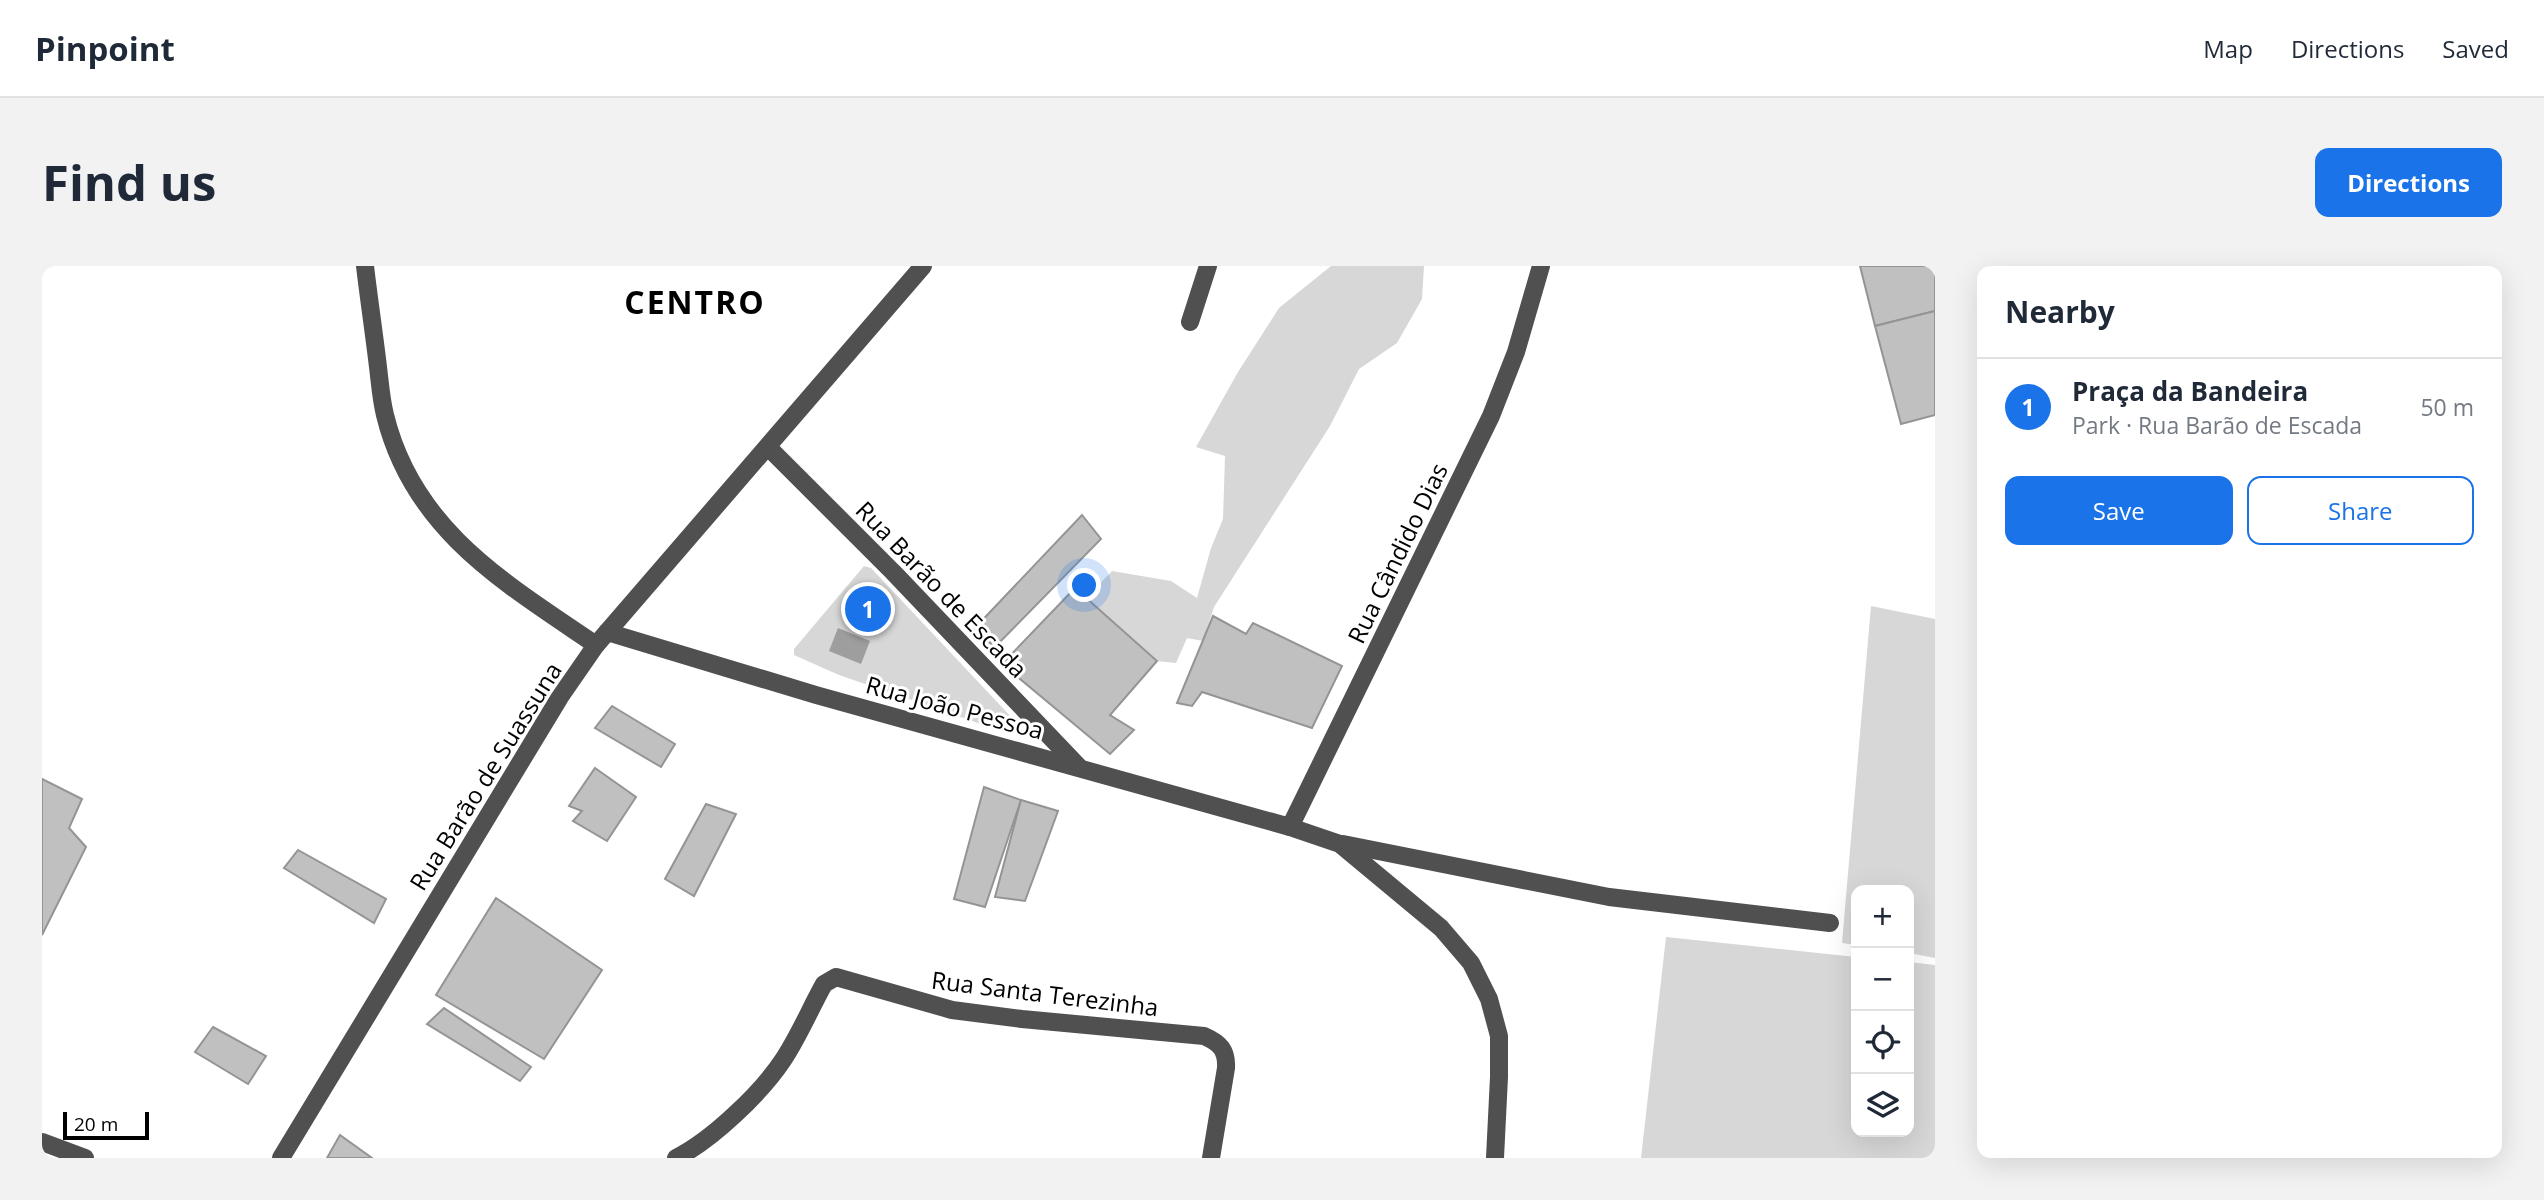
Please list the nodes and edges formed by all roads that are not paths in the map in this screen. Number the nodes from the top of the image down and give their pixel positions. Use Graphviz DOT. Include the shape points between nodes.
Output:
graph roads {
  1 [pos="365,266"];
  2 [pos="923,266"];
  3 [pos="1208,266"];
  4 [pos="1541,266"];
  5 [pos="1190,321"];
  6 [pos="768,447"];
  7 [pos="602,639"];
  8 [pos="1079,767"];
  9 [pos="1290,827"];
  10 [pos="1340,844"];
  11 [pos="1830,923"];
  12 [pos="42,1142"];
  13 [pos="85,1158"];
  14 [pos="281,1158"];
  15 [pos="676,1158"];
  16 [pos="1211,1158"];
  17 [pos="1495,1158"];
  1 -- 7 [label="street, Rua João Pessoa" via="385,414 401,464 424,505 496,576"];
  2 -- 6 [label="street, Rua Barão de Suassuna"];
  3 -- 5 [label="street"];
  4 -- 9 [label="street, Rua Cândido Dias" via="1491,416"];
  6 -- 7 [label="street, Rua Barão de Suassuna"];
  6 -- 8 [label="street, Rua Barão de Escada"];
  7 -- 8 [label="street, Rua João Pessoa"];
  7 -- 14 [label="street, Rua Barão de Suassuna" via="560,697"];
  8 -- 9 [label="street, Rua João Pessoa"];
  9 -- 10 [label="street, Rua João Pessoa"];
  10 -- 11 [label="street" via="1609,897"];
  10 -- 17 [label="street" via="1441,928 1471,963 1489,999 1499,1036"];
  12 -- 13 [label="street"];
  15 -- 16 [label="street, Rua Santa Terezinha" via="703,1142 770,1078 824,984 836,977 952,1010 1204,1036 1217,1042 1227,1058"];
}
